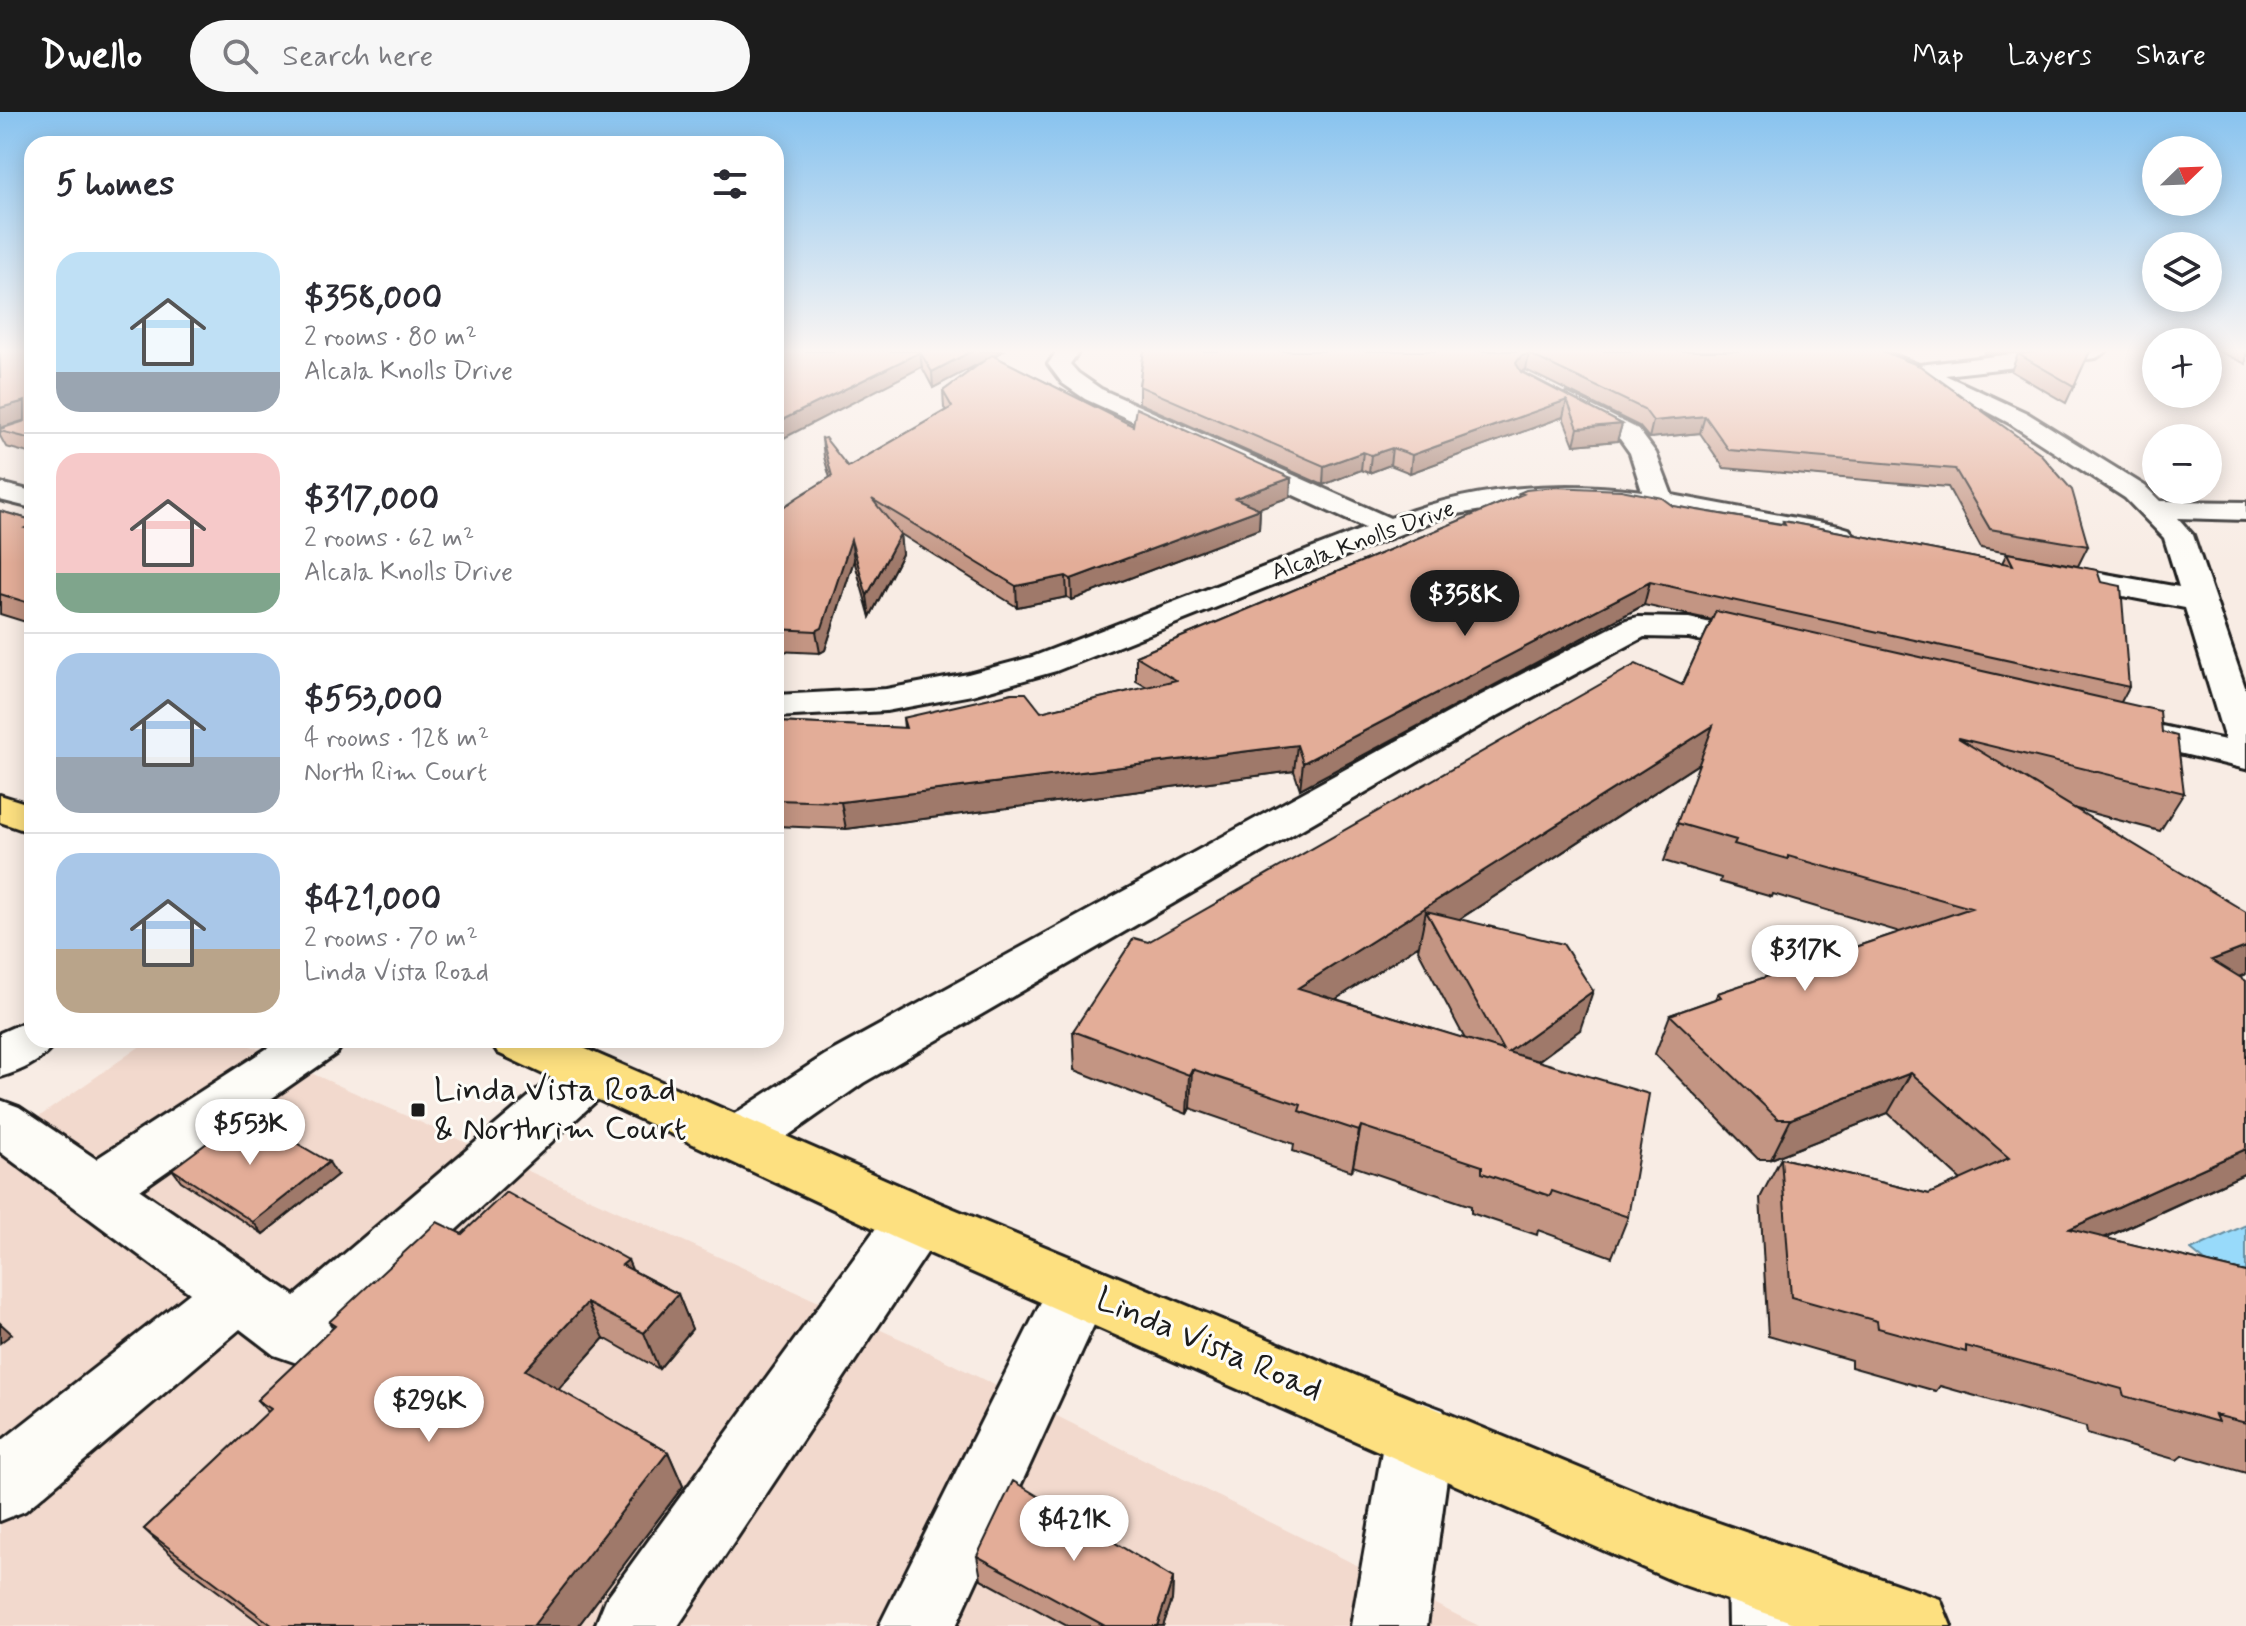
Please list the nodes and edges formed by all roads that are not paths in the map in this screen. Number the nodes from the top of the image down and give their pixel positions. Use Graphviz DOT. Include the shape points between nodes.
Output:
graph roads {
  1 [pos="1154,422"];
  2 [pos="1606,422"];
  3 [pos="2024,422"];
  4 [pos="0,491"];
  5 [pos="24,498"];
  6 [pos="1660,502"];
  7 [pos="2153,509"];
  8 [pos="2246,511"];
  9 [pos="1389,528"];
  10 [pos="1876,541"];
  11 [pos="2030,570"];
  12 [pos="2200,601"];
  13 [pos="1798,653"];
  14 [pos="784,706"];
  15 [pos="2091,721"];
  16 [pos="2246,747"];
  17 [pos="2246,757"];
  18 [pos="0,807"];
  19 [pos="24,817"];
  20 [pos="24,1043"];
  21 [pos="307,1048"];
  22 [pos="534,1048"];
  23 [pos="0,1058"];
  24 [pos="591,1074"];
  25 [pos="0,1122"];
  26 [pos="739,1140"];
  27 [pos="96,1189"];
  28 [pos="916,1220"];
  29 [pos="1079,1290"];
  30 [pos="238,1292"];
  31 [pos="1419,1434"];
  32 [pos="0,1486"];
  33 [pos="1765,1600"];
  34 [pos="633,1626"];
  35 [pos="917,1626"];
  36 [pos="1389,1626"];
  37 [pos="1913,1626"];
  1 -- 9 [label="street"];
  2 -- 6 [label="street" via="1629,434 1643,453"];
  3 -- 7 [label="street" via="2135,492"];
  4 -- 5 [label="street"];
  6 -- 9 [label="street, Alcala Knolls Drive" via="1588,494 1487,500 1439,509"];
  6 -- 10 [label="street, Alcala Knolls Drive"];
  7 -- 8 [label="street"];
  7 -- 12 [label="street" via="2178,535"];
  9 -- 14 [label="street, Alcala Knolls Drive" via="1030,668 886,700"];
  11 -- 12 [label="street"];
  12 -- 16 [label="street"];
  13 -- 26 [label="street" via="1689,628 1638,627 880,1048"];
  15 -- 17 [label="street"];
  18 -- 19 [label="main road"];
  20 -- 23 [label="street"];
  21 -- 27 [label="street"];
  22 -- 24 [label="main road, Linda Vista Road"];
  24 -- 26 [label="main road, Linda Vista Road"];
  24 -- 30 [label="street" via="297,1334"];
  25 -- 27 [label="street"];
  26 -- 28 [label="main road, Linda Vista Road"];
  27 -- 30 [label="street"];
  28 -- 29 [label="main road, Linda Vista Road"];
  28 -- 34 [label="street"];
  29 -- 31 [label="main road, Linda Vista Road"];
  29 -- 35 [label="street"];
  30 -- 32 [label="street"];
  31 -- 33 [label="main road, Linda Vista Road" via="1678,1546"];
  31 -- 36 [label="street"];
  33 -- 37 [label="main road, Linda Vista Road"];
}
